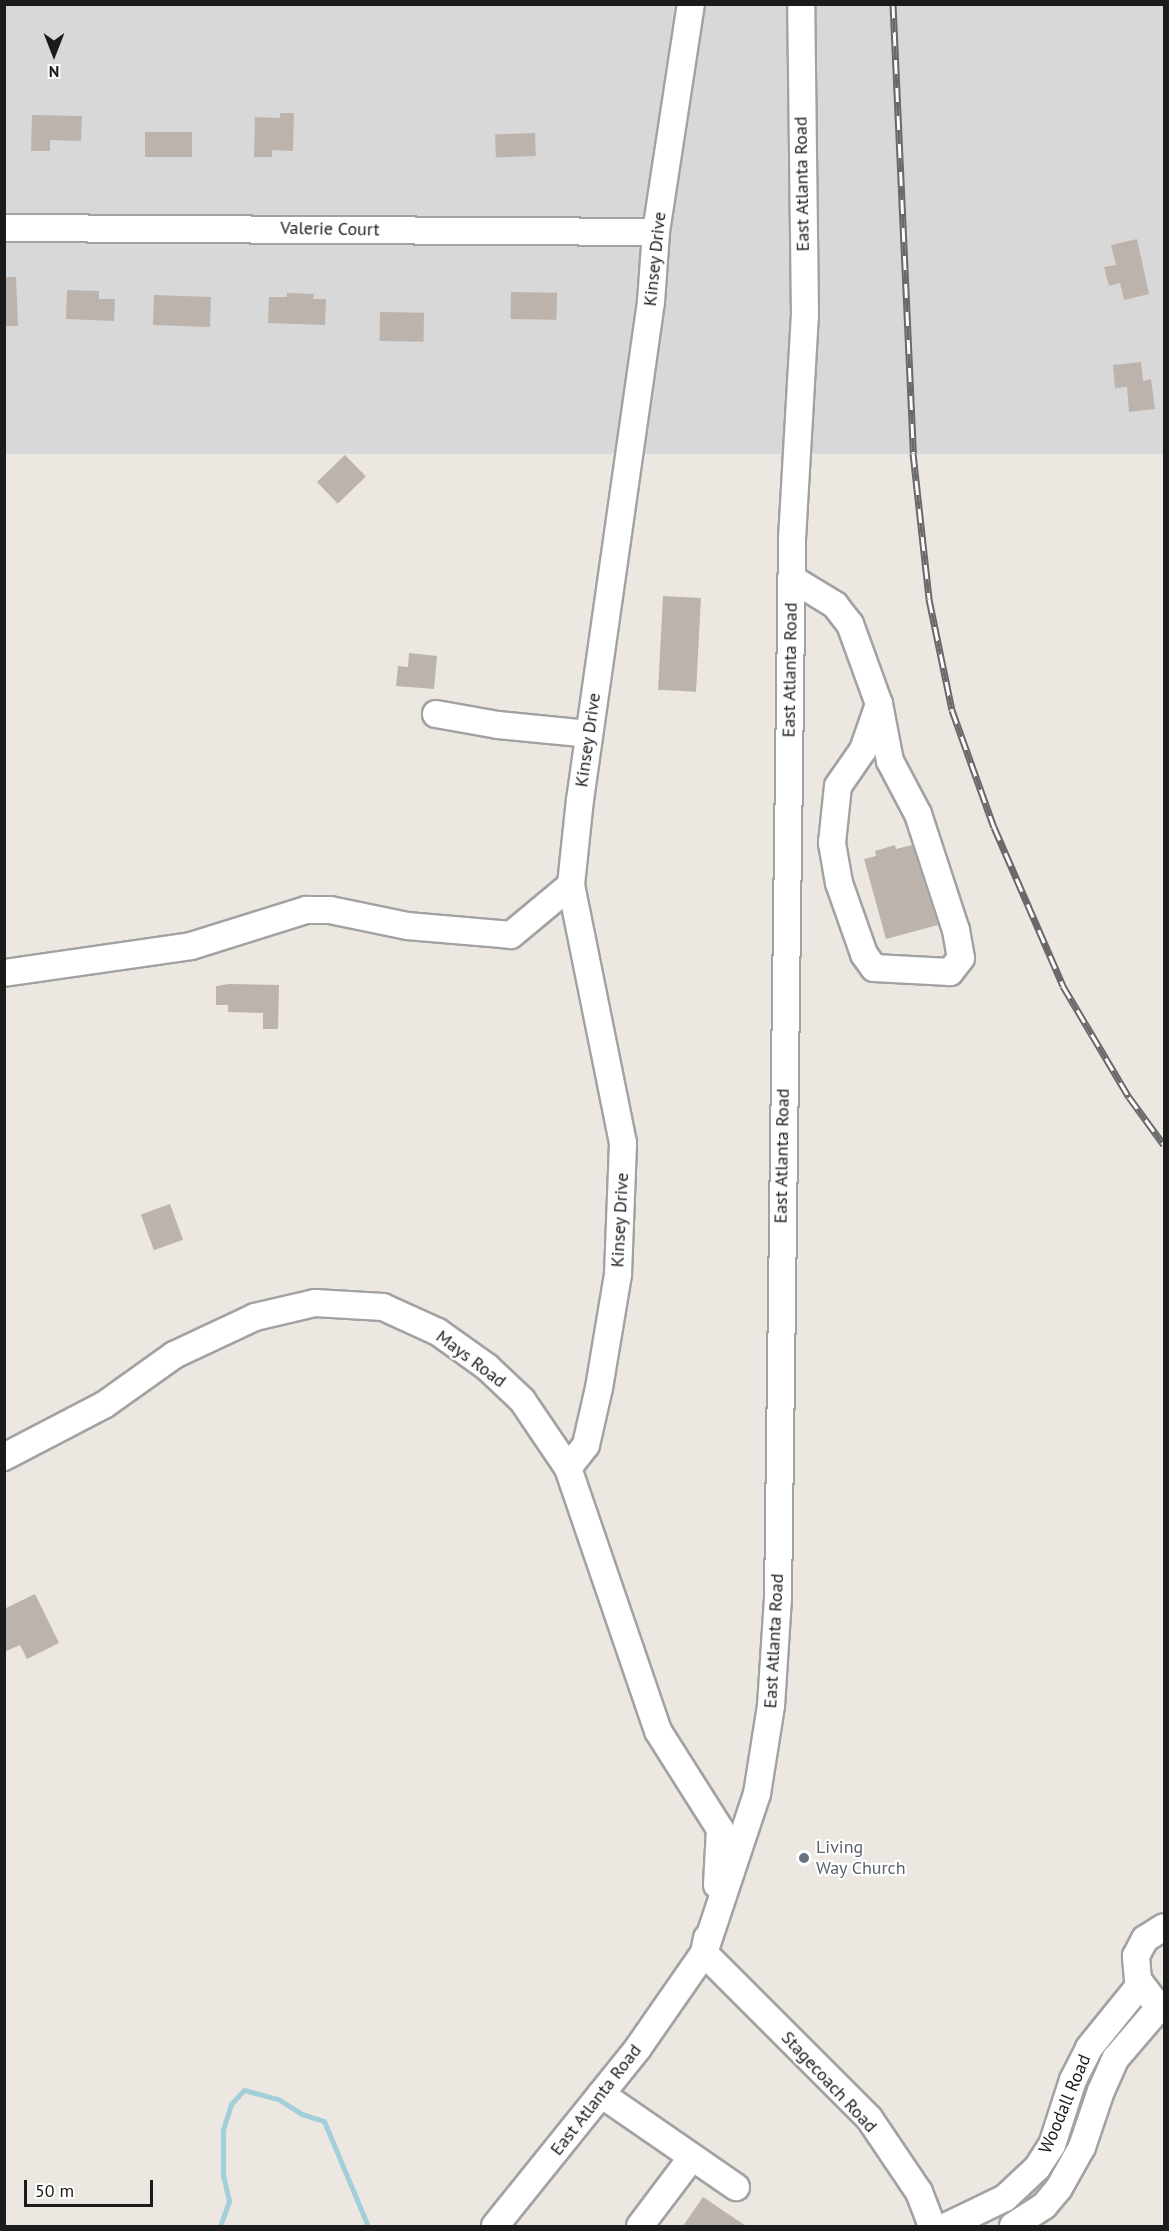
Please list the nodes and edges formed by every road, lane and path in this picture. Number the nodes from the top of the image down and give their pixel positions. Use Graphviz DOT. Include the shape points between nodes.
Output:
graph roads {
  1 [pos="691,4"];
  2 [pos="801,4"];
  3 [pos="4,228"];
  4 [pos="656,232"];
  5 [pos="791,578"];
  6 [pos="879,704"];
  7 [pos="436,714"];
  8 [pos="589,734"];
  9 [pos="858,757"];
  10 [pos="890,761"];
  11 [pos="572,885"];
  12 [pos="4,973"];
  13 [pos="4,1457"];
  14 [pos="568,1468"];
  15 [pos="1164,1927"];
  16 [pos="704,1953"];
  17 [pos="1140,1985"];
  18 [pos="1164,2004"];
  19 [pos="601,2094"];
  20 [pos="692,2157"];
  21 [pos="736,2187"];
  22 [pos="495,2226"];
  23 [pos="640,2226"];
  24 [pos="932,2226"];
  25 [pos="947,2226"];
  26 [pos="1013,2226"];
  1 -- 4 [label="street, Kinsey Drive"];
  2 -- 5 [label="street, East Atlanta Road" via="805,316"];
  3 -- 4 [label="street, Valerie Court"];
  4 -- 8 [label="street, Kinsey Drive" via="651,302"];
  5 -- 6 [label="street" via="835,605 850,624"];
  5 -- 16 [label="street, East Atlanta Road" via="777,1609 771,1706 757,1794"];
  6 -- 9 [label="street"];
  6 -- 10 [label="street"];
  7 -- 8 [label="street"];
  8 -- 11 [label="street, Kinsey Drive"];
  9 -- 10 [label="street"];
  9 -- 10 [label="street" via="838,786 832,843 839,883 864,954 874,968 950,972 961,958 956,930 918,814"];
  11 -- 12 [label="street" via="511,935 407,926 330,910 306,910 191,946"];
  11 -- 14 [label="street, Kinsey Drive" via="623,1143 618,1274 599,1388 586,1445"];
  13 -- 14 [label="street, Mays Road" via="104,1405 174,1355 255,1317 315,1303 383,1307 438,1332 487,1367 522,1400"];
  14 -- 16 [label="street, Mays Road" via="658,1731 720,1829 718,1877"];
  15 -- 17 [label="street" via="1148,1936 1137,1952 1135,1966"];
  16 -- 19 [label="street, East Atlanta Road"];
  16 -- 24 [label="street, Stagecoach Road" via="868,2118 919,2192"];
  17 -- 18 [label="street, Woodall Road"];
  17 -- 25 [label="street, Woodall Road" via="1089,2048 1073,2080 1052,2145 1036,2168 1005,2198"];
  18 -- 26 [label="street, Woodall Road" via="1116,2058 1082,2147 1059,2188 1044,2206"];
  19 -- 20 [label="street"];
  19 -- 22 [label="street, East Atlanta Road"];
  20 -- 21 [label="street"];
  20 -- 23 [label="street"];
}
